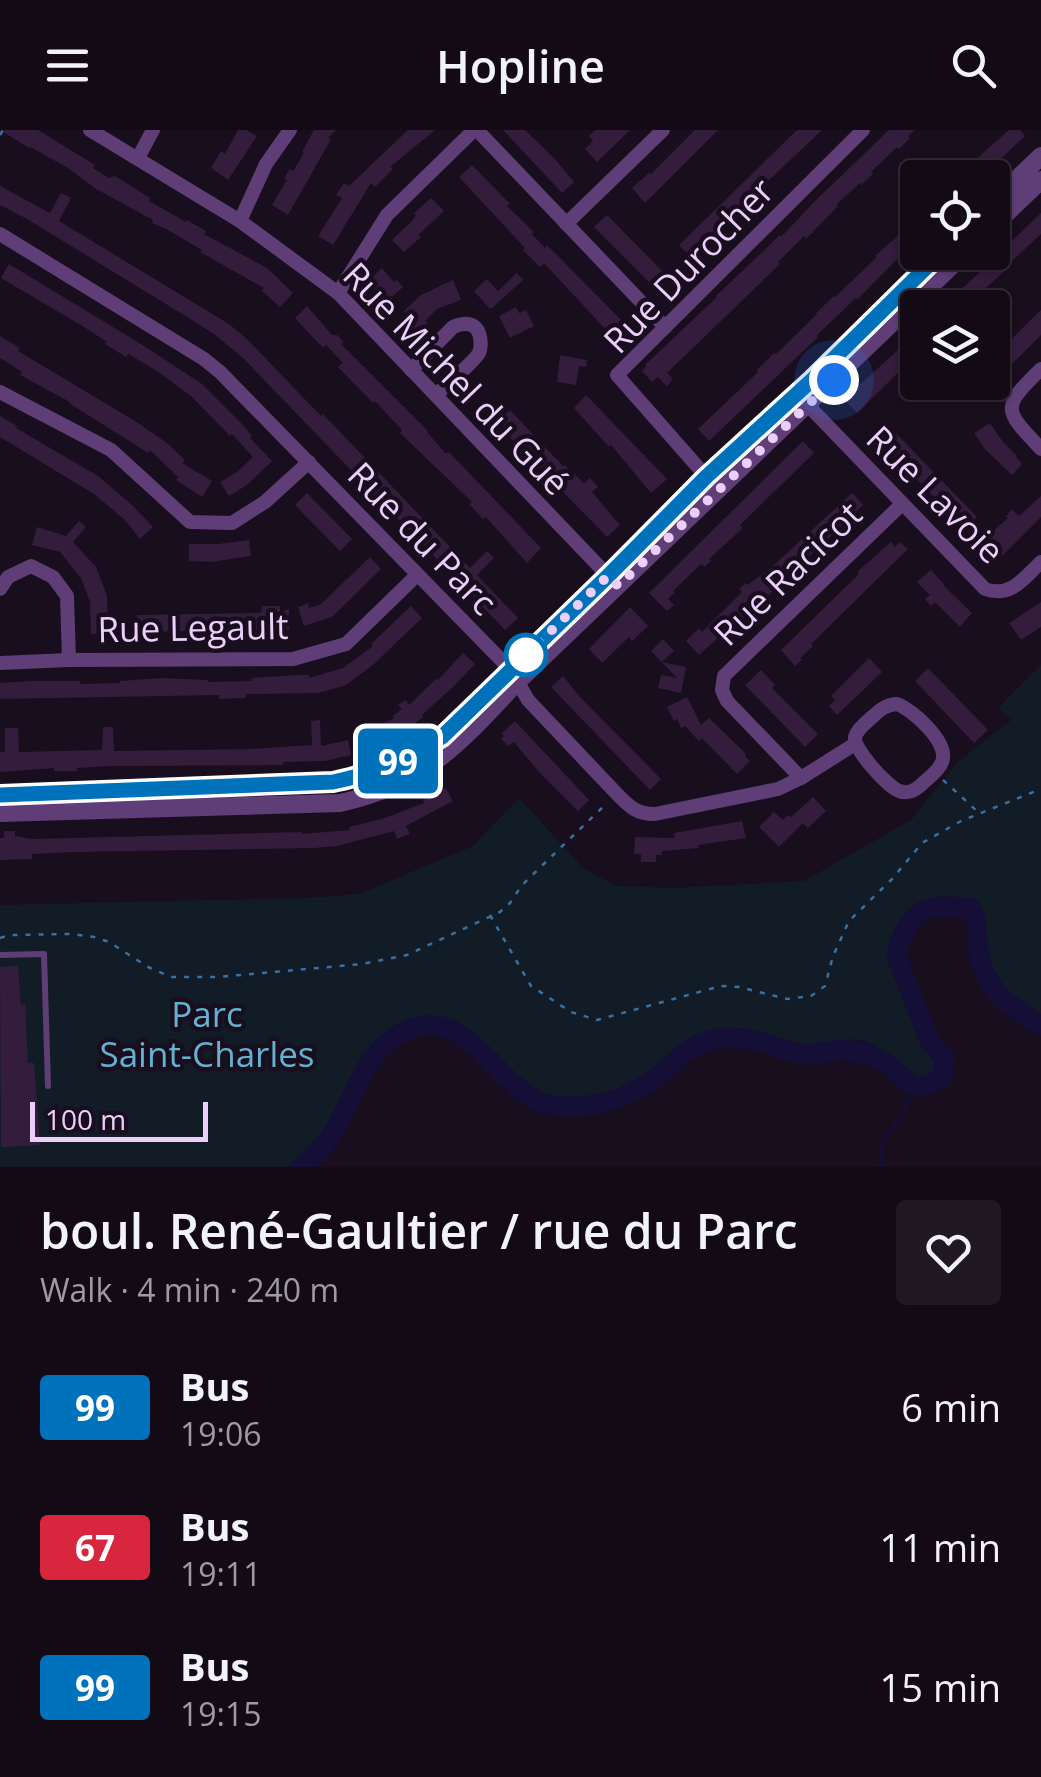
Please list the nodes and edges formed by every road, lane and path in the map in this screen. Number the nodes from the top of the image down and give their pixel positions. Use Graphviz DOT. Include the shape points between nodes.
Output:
graph roads {
  1 [pos="90,130"];
  2 [pos="153,130"];
  3 [pos="290,130"];
  4 [pos="475,130"];
  5 [pos="662,130"];
  6 [pos="863,130"];
  7 [pos="1041,156"];
  8 [pos="138,158"];
  9 [pos="1041,180"];
  10 [pos="1010,186"];
  11 [pos="1010,210"];
  12 [pos="240,220"];
  13 [pos="566,224"];
  14 [pos="0,234"];
  15 [pos="925,270"];
  16 [pos="946,270"];
  17 [pos="338,293"];
  18 [pos="665,327"];
  19 [pos="1041,369"];
  20 [pos="411,370"];
  21 [pos="0,392"];
  22 [pos="436,395"];
  23 [pos="802,400"];
  24 [pos="1041,449"];
  25 [pos="309,462"];
  26 [pos="712,484"];
  27 [pos="902,504"];
  28 [pos="1041,562"];
  29 [pos="417,575"];
  30 [pos="613,582"];
  31 [pos="0,589"];
  32 [pos="70,660"];
  33 [pos="0,662"];
  34 [pos="514,676"];
  35 [pos="855,744"];
  36 [pos="934,772"];
  37 [pos="801,778"];
  38 [pos="1041,790"];
  39 [pos="616,794"];
  40 [pos="0,795"];
  41 [pos="0,813"];
  42 [pos="980,813"];
  43 [pos="490,915"];
  44 [pos="0,938"];
  45 [pos="0,956"];
  46 [pos="48,1086"];
  1 -- 8 [label="street, Rue Michel du Gué"];
  2 -- 8 [label="street"];
  3 -- 12 [label="street"];
  4 -- 13 [label="street"];
  4 -- 17 [label="street" via="387,215"];
  5 -- 13 [label="street"];
  6 -- 18 [label="street, Rue Durocher"];
  7 -- 10 [label="street"];
  8 -- 12 [label="street, Rue Michel du Gué"];
  9 -- 11 [label="street"];
  12 -- 17 [label="street, Rue Michel du Gué"];
  13 -- 18 [label="street"];
  14 -- 25 [label="street, Rue du Parc" via="204,359"];
  15 -- 23 [label="street"];
  16 -- 23 [label="street"];
  17 -- 20 [label="street, Rue Michel du Gué"];
  18 -- 26 [label="street, Rue Durocher" via="617,375"];
  19 -- 24 [label="street" via="1011,405 1016,422"];
  20 -- 22 [label="street, Rue Michel du Gué"];
  20 -- 22 [label="street" via="452,327 476,328 479,353"];
  21 -- 25 [label="street" via="111,450 190,522 232,523"];
  22 -- 30 [label="street, Rue Michel du Gué"];
  23 -- 26 [label="street"];
  23 -- 27 [label="street, Rue Lavoie"];
  25 -- 29 [label="street, Rue du Parc"];
  26 -- 30 [label="street"];
  27 -- 28 [label="street, Rue Lavoie" via="984,589 1015,588"];
  27 -- 37 [label="street, Rue Racicot" via="724,676 727,701"];
  29 -- 32 [label="street, Rue Legault" via="346,644 293,658"];
  29 -- 34 [label="street, Rue du Parc"];
  30 -- 34 [label="street"];
  31 -- 32 [label="street" via="31,566 53,578 67,596"];
  32 -- 33 [label="street, Rue Legault"];
  34 -- 39 [label="street, Rue du Parc" via="528,700"];
  34 -- 40 [label="street" via="442,737 362,776"];
  34 -- 41 [label="street" via="437,760 368,797"];
  35 -- 36 [label="street" via="900,792 916,790"];
  35 -- 36 [label="street" via="860,728 897,704 939,741 944,758"];
  35 -- 37 [label="street, Rue du Parc"];
  36 -- 42 [label="path"];
  37 -- 39 [label="street, Rue du Parc" via="766,793 655,814 642,814"];
  38 -- 42 [label="path"];
  39 -- 43 [label="path" via="510,903"];
  42 -- 43 [label="path" via="922,842 849,921 824,986 811,996 787,999 720,986 597,1020 530,986"];
  43 -- 44 [label="path" via="408,955 218,977 172,977 94,937"];
  45 -- 46 [label="lane" via="44,954"];
}
